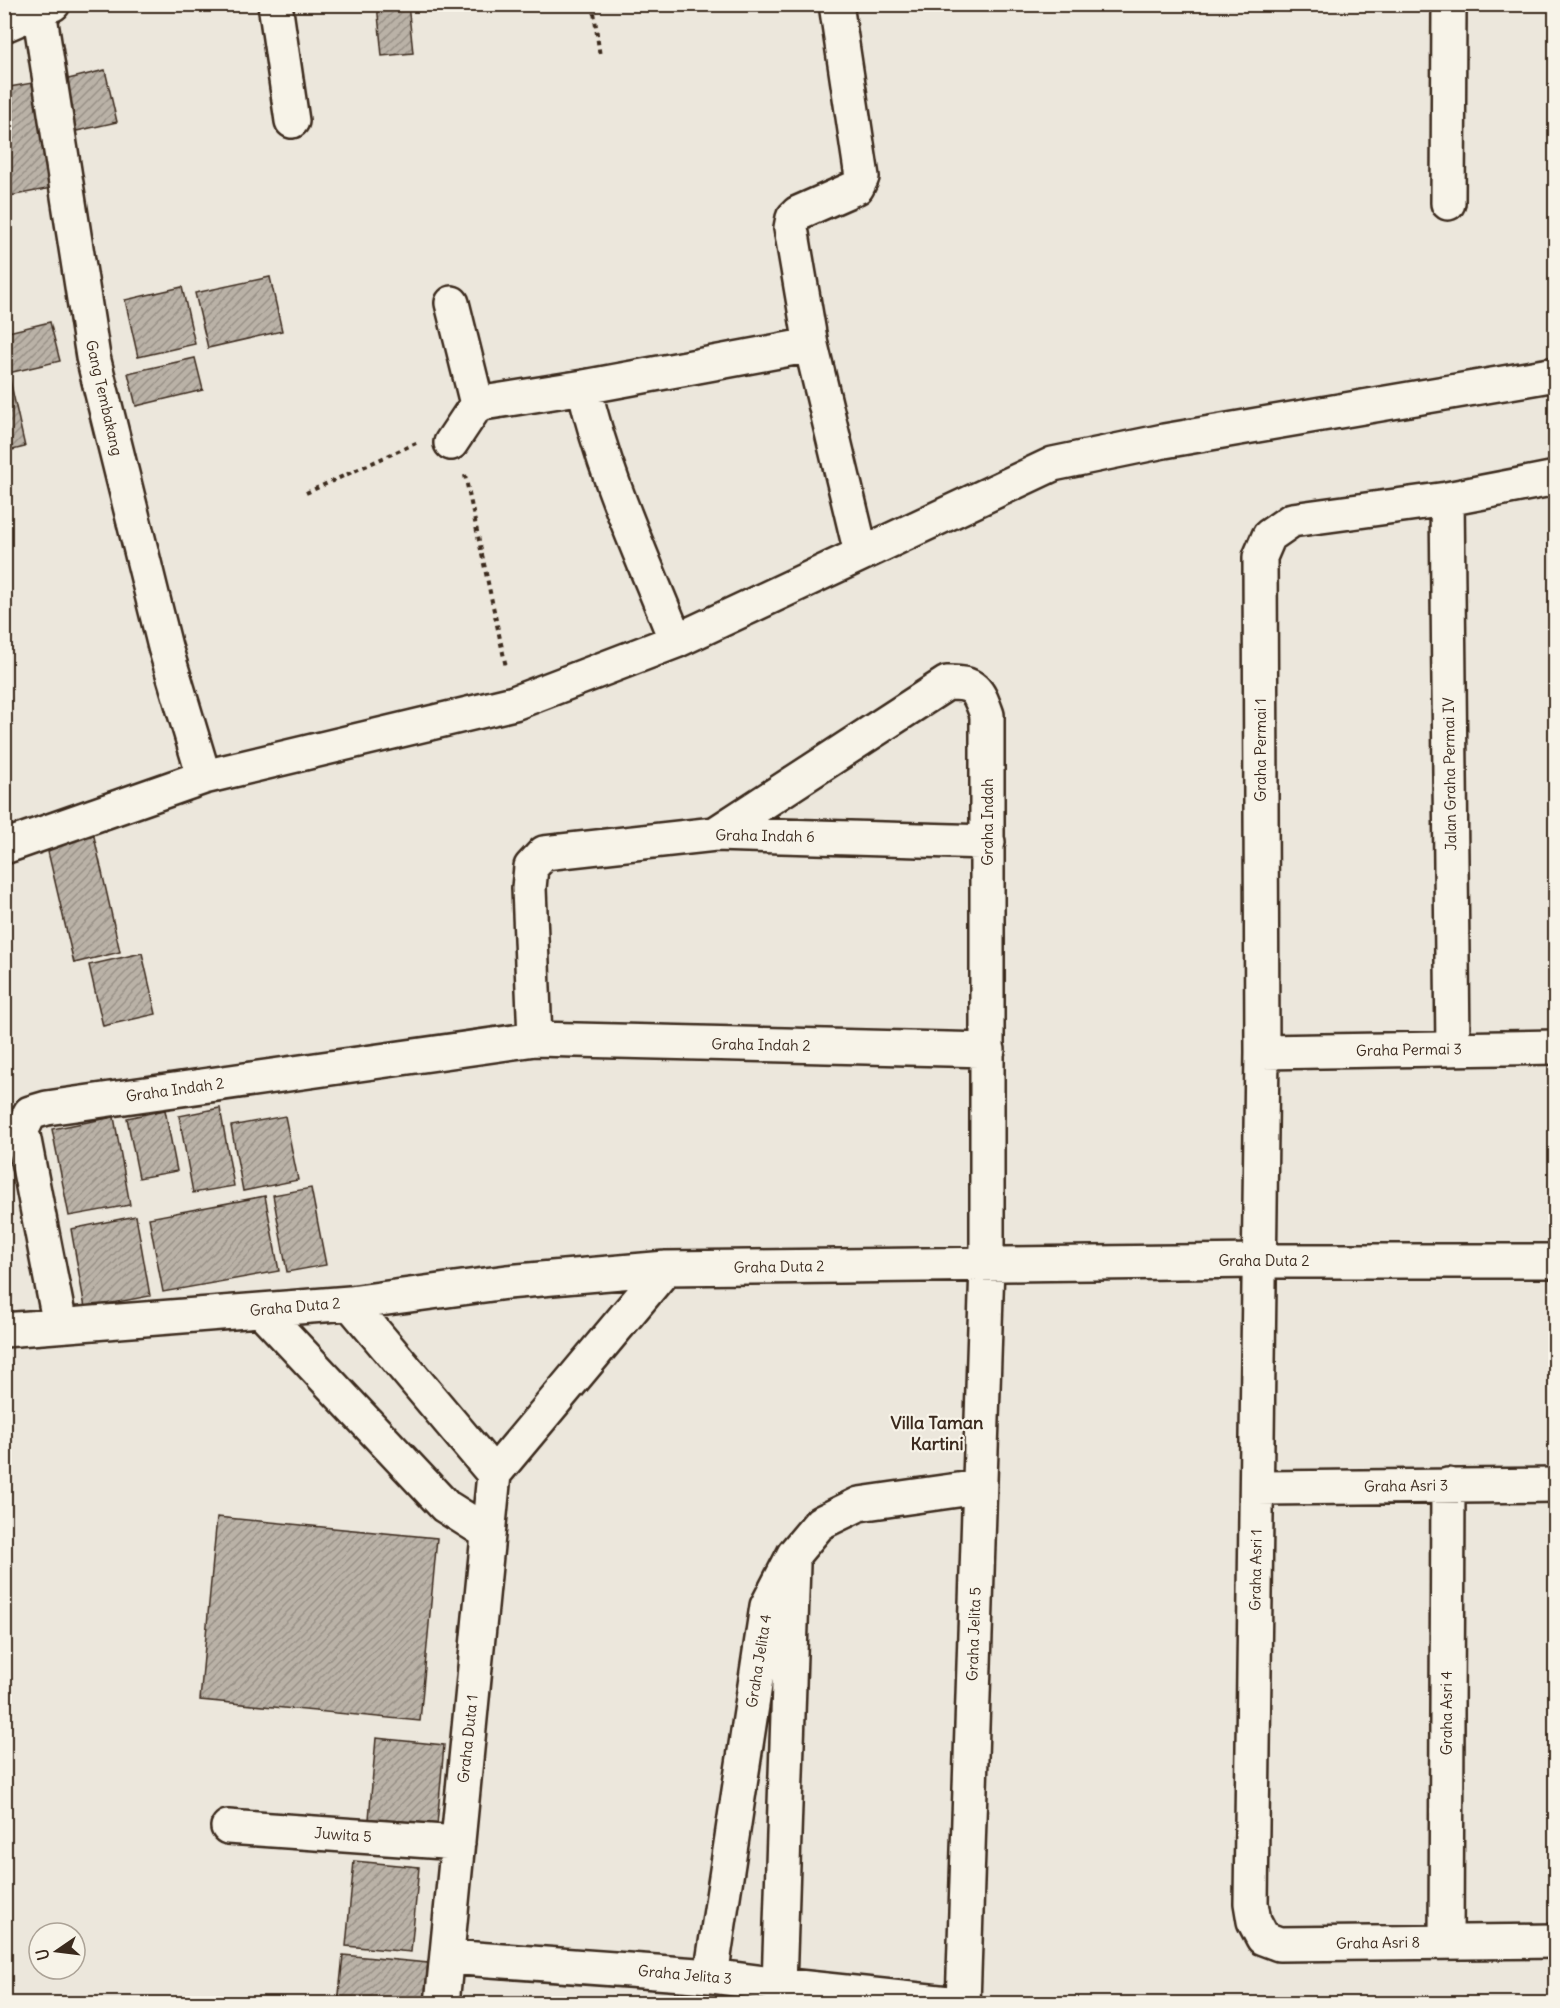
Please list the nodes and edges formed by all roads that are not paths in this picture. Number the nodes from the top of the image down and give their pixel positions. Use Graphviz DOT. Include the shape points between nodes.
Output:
graph roads {
  1 [pos="275,4"];
  2 [pos="836,4"];
  3 [pos="1449,4"];
  4 [pos="44,6"];
  5 [pos="4,26"];
  6 [pos="292,121"];
  7 [pos="1448,202"];
  8 [pos="452,303"];
  9 [pos="811,345"];
  10 [pos="1556,374"];
  11 [pos="584,387"];
  12 [pos="477,404"];
  13 [pos="451,443"];
  14 [pos="1556,478"];
  15 [pos="1447,499"];
  16 [pos="861,554"];
  17 [pos="676,641"];
  18 [pos="204,777"];
  19 [pos="715,834"];
  20 [pos="988,842"];
  21 [pos="4,847"];
  22 [pos="535,1039"];
  23 [pos="1556,1047"];
  24 [pos="1453,1049"];
  25 [pos="988,1050"];
  26 [pos="1262,1052"];
  27 [pos="1260,1261"];
  28 [pos="1556,1261"];
  29 [pos="987,1265"];
  30 [pos="666,1268"];
  31 [pos="350,1302"];
  32 [pos="261,1310"];
  33 [pos="60,1325"];
  34 [pos="4,1330"];
  35 [pos="494,1474"];
  36 [pos="1448,1485"];
  37 [pos="1556,1485"];
  38 [pos="979,1487"];
  39 [pos="1257,1488"];
  40 [pos="488,1533"];
  41 [pos="794,1554"];
  42 [pos="228,1827"];
  43 [pos="458,1843"];
  44 [pos="1251,1879"];
  45 [pos="1556,1941"];
  46 [pos="1446,1942"];
  47 [pos="448,1957"];
  48 [pos="711,1976"];
  49 [pos="779,1985"];
  50 [pos="442,2004"];
  51 [pos="958,2004"];
  52 [pos="963,2004"];
  1 -- 6 [label="street"];
  2 -- 9 [label="street" via="862,177 858,187 793,218 791,228"];
  3 -- 7 [label="street"];
  4 -- 5 [label="street"];
  4 -- 18 [label="street, Gang Tembakang" via="93,357 165,647"];
  8 -- 12 [label="street"];
  9 -- 11 [label="street"];
  9 -- 16 [label="street"];
  10 -- 16 [label="street" via="1164,441 1053,464"];
  11 -- 12 [label="street"];
  11 -- 17 [label="street" via="591,420 624,512"];
  12 -- 13 [label="street"];
  14 -- 15 [label="street, Graha Permai 1"];
  15 -- 24 [label="street, Jalan Graha Permai IV"];
  15 -- 26 [label="street, Graha Permai 1" via="1292,520 1269,536 1260,557"];
  16 -- 17 [label="street"];
  17 -- 18 [label="street" via="514,703"];
  18 -- 21 [label="street"];
  19 -- 20 [label="street, Graha Indah 6"];
  19 -- 20 [label="street, Graha Indah" via="947,683 964,682 979,694 987,715"];
  19 -- 22 [label="street, Graha Indah 6" via="544,853 531,867"];
  20 -- 25 [label="street, Graha Indah"];
  22 -- 25 [label="street, Graha Indah 2"];
  22 -- 33 [label="street, Graha Indah 2" via="30,1113 22,1130"];
  23 -- 24 [label="street, Graha Permai 3"];
  24 -- 26 [label="street, Graha Permai 3"];
  25 -- 29 [label="street, Graha Indah"];
  26 -- 27 [label="street, Graha Permai 1"];
  27 -- 28 [label="street, Graha Duta 2"];
  27 -- 29 [label="street, Graha Duta 2"];
  27 -- 39 [label="street, Graha Asri 1"];
  29 -- 30 [label="street, Graha Duta 2"];
  29 -- 38 [label="street, Graha Jelita 5"];
  30 -- 31 [label="street, Graha Duta 2" via="507,1282"];
  30 -- 35 [label="street"];
  31 -- 32 [label="street, Graha Duta 2"];
  31 -- 35 [label="street"];
  32 -- 33 [label="street, Graha Duta 2"];
  32 -- 40 [label="street" via="446,1506"];
  33 -- 34 [label="street, Graha Duta 2"];
  35 -- 40 [label="street, Graha Duta 1"];
  36 -- 37 [label="street, Graha Asri 3"];
  36 -- 39 [label="street, Graha Asri 3"];
  36 -- 46 [label="street, Graha Asri 4"];
  38 -- 41 [label="street, Graha Jelita 4" via="859,1504 820,1522"];
  38 -- 52 [label="street, Graha Jelita 5"];
  39 -- 44 [label="street, Graha Asri 1"];
  40 -- 43 [label="street, Graha Duta 1"];
  41 -- 48 [label="street, Graha Jelita 4" via="767,1606"];
  41 -- 49 [label="street"];
  42 -- 43 [label="street, Juwita 5"];
  43 -- 47 [label="street, Graha Duta 1"];
  44 -- 46 [label="street, Graha Asri 8" via="1254,1921 1263,1938 1279,1944"];
  45 -- 46 [label="street, Graha Asri 8"];
  47 -- 48 [label="street, Graha Jelita 3"];
  47 -- 50 [label="street, Graha Duta 1"];
  48 -- 49 [label="street, Graha Jelita 3"];
  49 -- 51 [label="street, Graha Jelita 3"];
}
